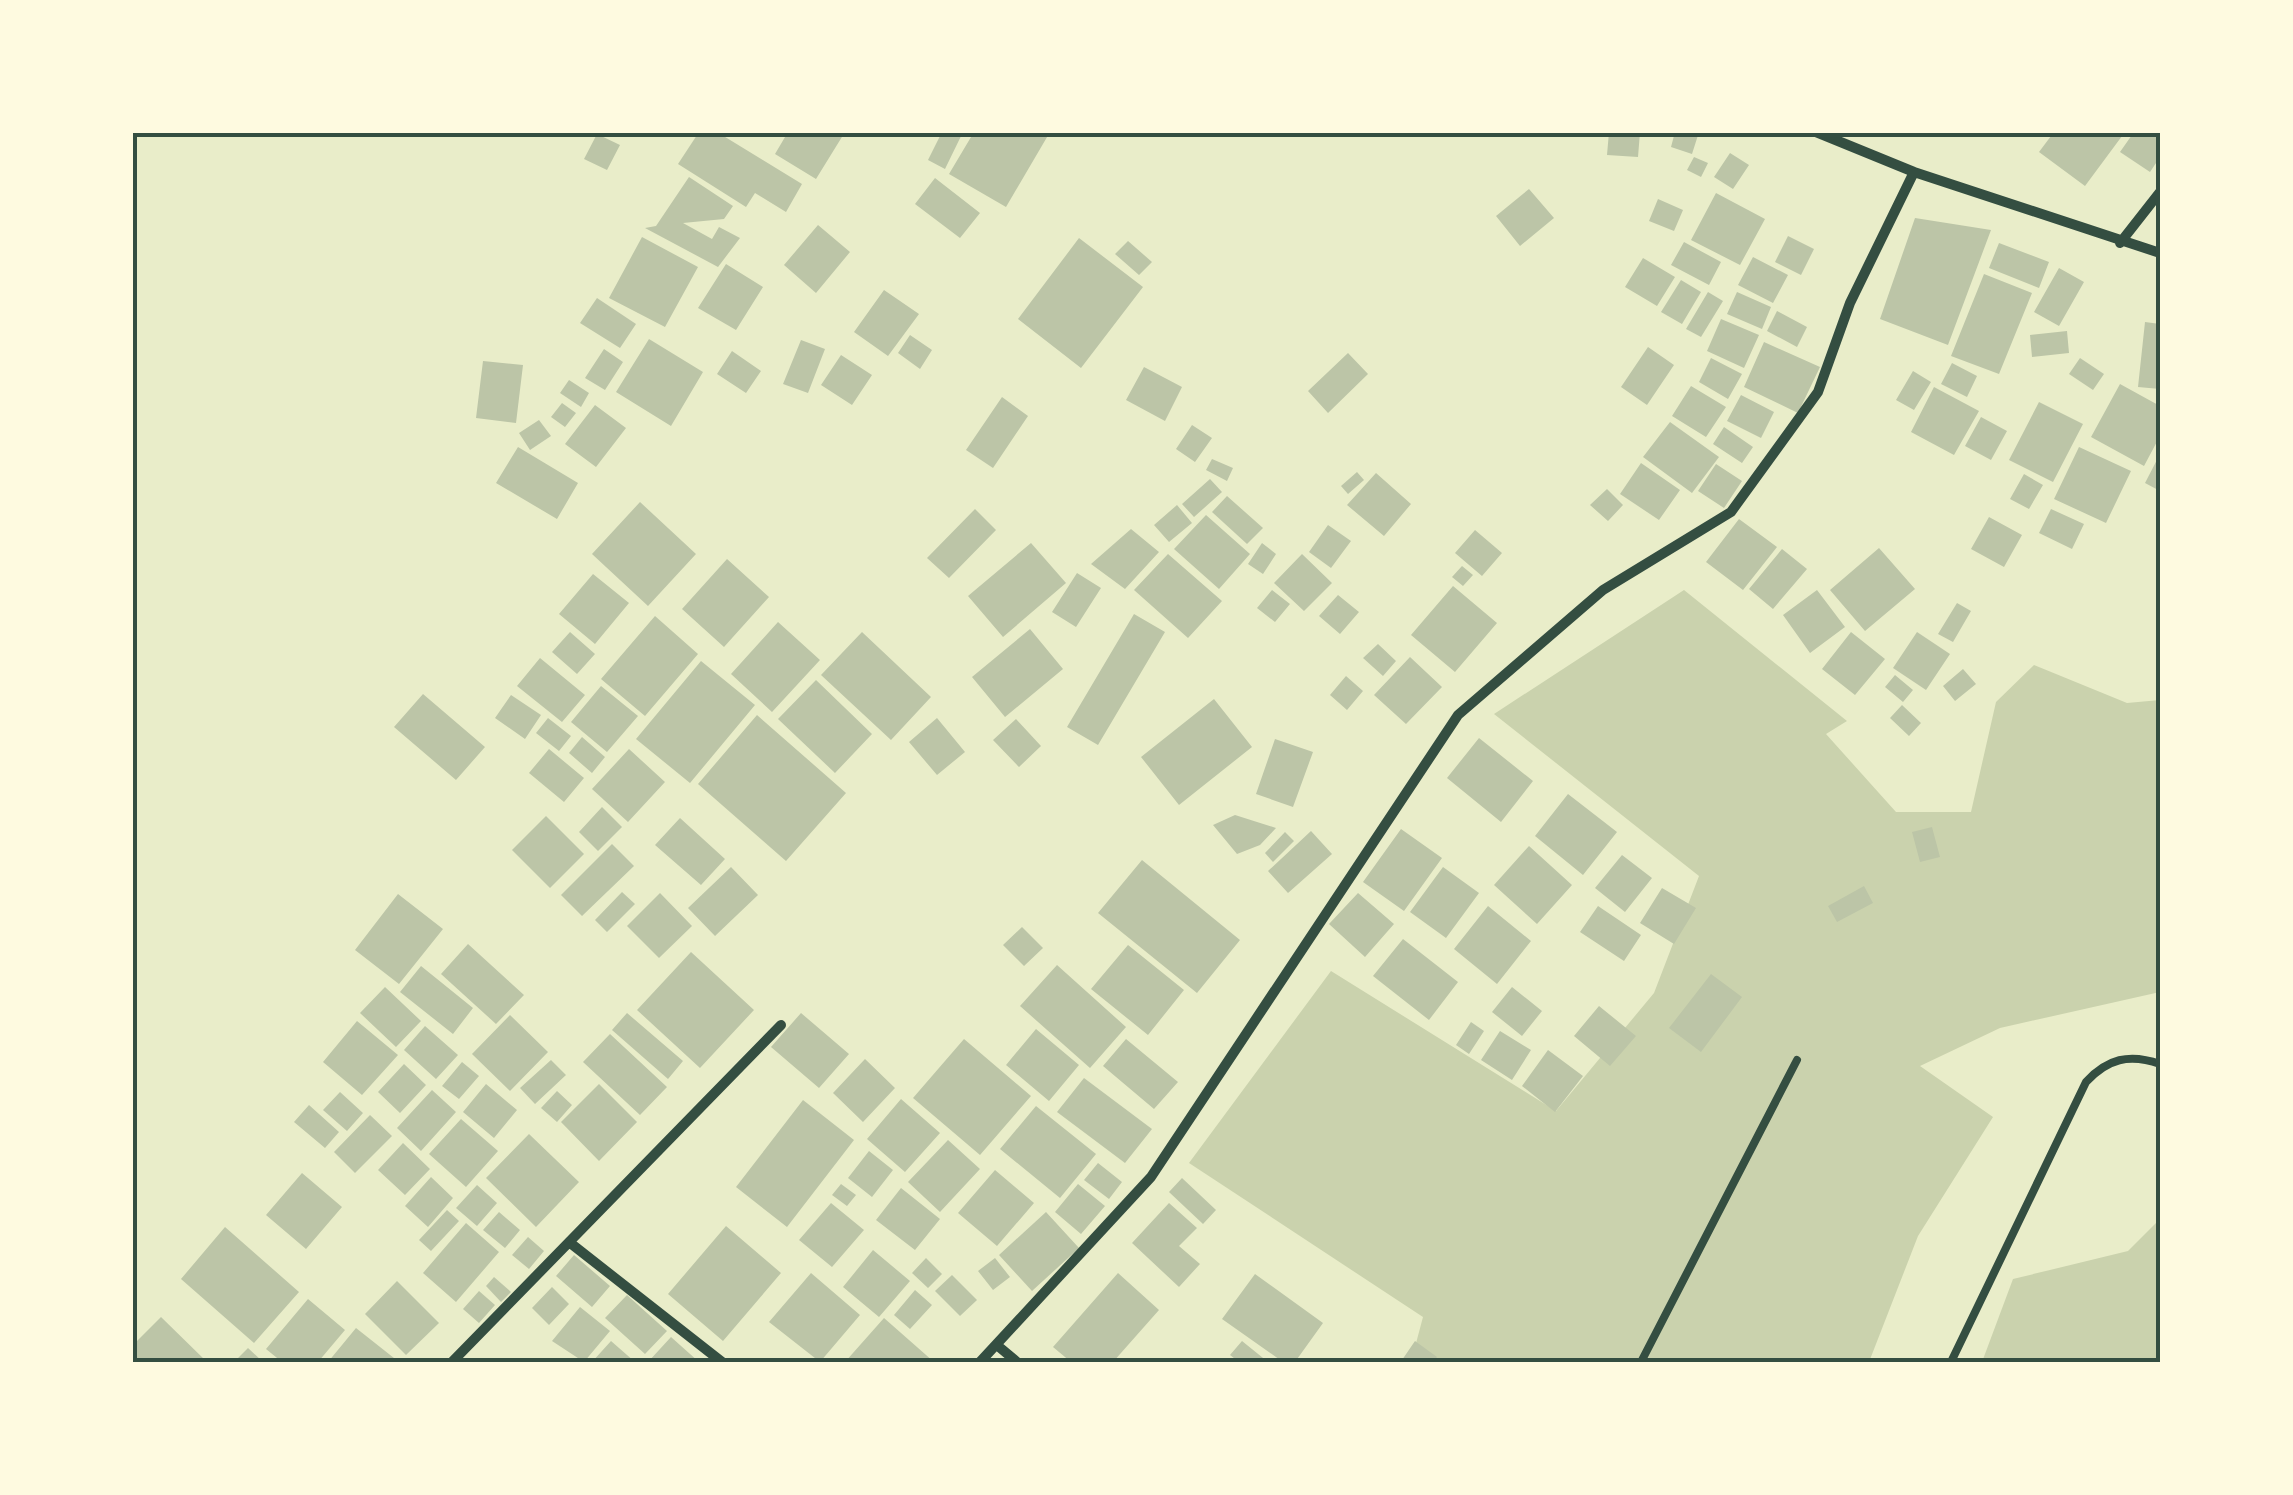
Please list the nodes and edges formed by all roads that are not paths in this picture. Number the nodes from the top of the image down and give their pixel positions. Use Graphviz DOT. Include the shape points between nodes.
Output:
graph roads {
  1 [pos="1816,132"];
  2 [pos="1914,172"];
  3 [pos="2160,192"];
  4 [pos="2120,243"];
  5 [pos="2160,254"];
  6 [pos="781,1025"];
  7 [pos="1797,1060"];
  8 [pos="2160,1064"];
  9 [pos="570,1242"];
  10 [pos="998,1346"];
  11 [pos="452,1362"];
  12 [pos="722,1362"];
  13 [pos="980,1362"];
  14 [pos="1016,1362"];
  15 [pos="1640,1362"];
  16 [pos="1951,1362"];
  1 -- 2 [label="street"];
  2 -- 4 [label="street"];
  2 -- 10 [label="street" via="1850,303 1818,392 1732,512 1603,590 1458,716 1151,1178"];
  3 -- 4 [label="street"];
  4 -- 5 [label="street"];
  6 -- 9 [label="street"];
  7 -- 15 [label="lane"];
  8 -- 16 [label="lane" via="2104,1062 2086,1082"];
  9 -- 11 [label="street"];
  9 -- 12 [label="street"];
  10 -- 13 [label="street"];
  10 -- 14 [label="street"];
}
